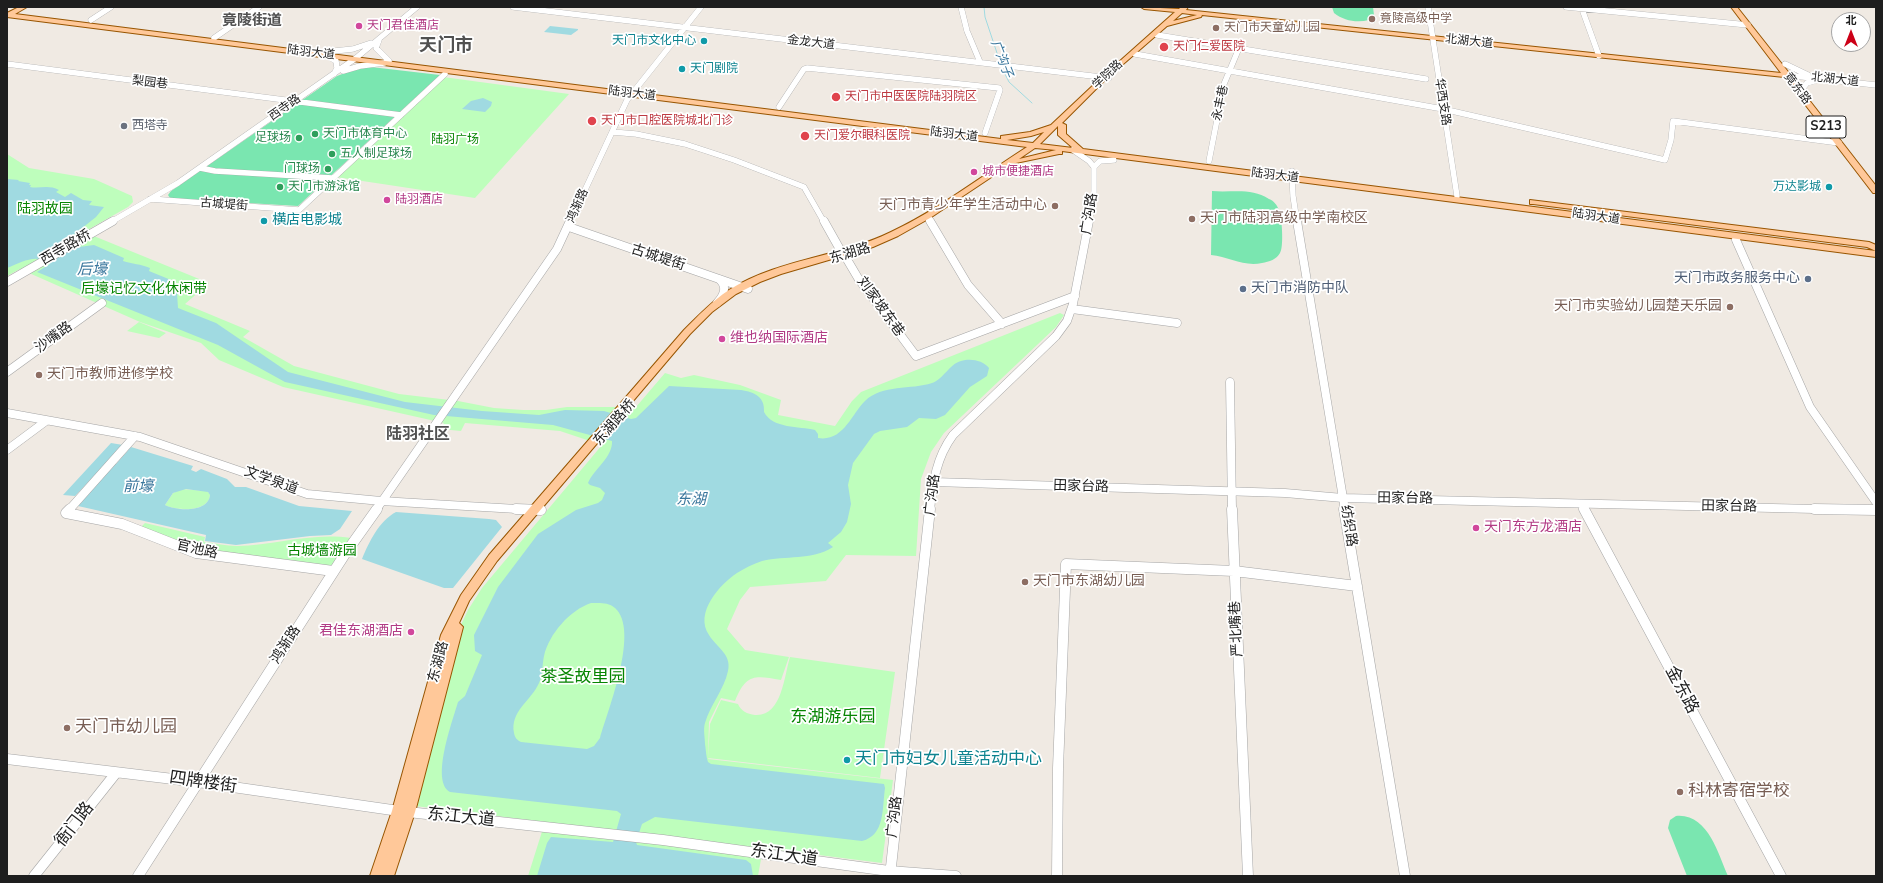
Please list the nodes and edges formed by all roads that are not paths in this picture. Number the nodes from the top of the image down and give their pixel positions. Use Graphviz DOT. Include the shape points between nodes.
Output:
graph roads {
  1 [pos="112,7"];
  2 [pos="259,7"];
  3 [pos="417,7"];
  4 [pos="513,7"];
  5 [pos="701,7"];
  6 [pos="957,7"];
  7 [pos="961,7"];
  8 [pos="1143,7"];
  9 [pos="1163,7"];
  10 [pos="1206,7"];
  11 [pos="1428,7"];
  12 [pos="1566,7"];
  13 [pos="1734,7"];
  14 [pos="1740,7"];
  15 [pos="1582,8"];
  16 [pos="1185,9"];
  17 [pos="11,12"];
  18 [pos="1219,14"];
  19 [pos="91,20"];
  20 [pos="1166,25"];
  21 [pos="1748,25"];
  22 [pos="685,28"];
  23 [pos="1157,35"];
  24 [pos="216,37"];
  25 [pos="1432,37"];
  26 [pos="379,39"];
  27 [pos="1239,48"];
  28 [pos="324,53"];
  29 [pos="1135,54"];
  30 [pos="1599,55"];
  31 [pos="357,58"];
  32 [pos="388,62"];
  33 [pos="977,62"];
  34 [pos="7,64"];
  35 [pos="1781,64"];
  36 [pos="480,68"];
  37 [pos="458,69"];
  38 [pos="1229,71"];
  39 [pos="1755,72"];
  40 [pos="334,74"];
  41 [pos="445,74"];
  42 [pos="1789,75"];
  43 [pos="495,76"];
  44 [pos="1106,78"];
  45 [pos="1426,79"];
  46 [pos="1824,79"];
  47 [pos="502,81"];
  48 [pos="1876,85"];
  49 [pos="1799,88"];
  50 [pos="632,93"];
  51 [pos="294,102"];
  52 [pos="779,107"];
  53 [pos="1443,109"];
  54 [pos="401,115"];
  55 [pos="1060,124"];
  56 [pos="612,132"];
  57 [pos="990,137"];
  58 [pos="1839,143"];
  59 [pos="1037,145"];
  60 [pos="1076,150"];
  61 [pos="1101,154"];
  62 [pos="1010,157"];
  63 [pos="1114,160"];
  64 [pos="1209,161"];
  65 [pos="1094,167"];
  66 [pos="200,168"];
  67 [pos="1292,177"];
  68 [pos="332,178"];
  69 [pos="1876,181"];
  70 [pos="1876,191"];
  71 [pos="1457,194"];
  72 [pos="150,200"];
  73 [pos="126,213"];
  74 [pos="929,219"];
  75 [pos="569,227"];
  76 [pos="1736,240"];
  77 [pos="1876,249"];
  78 [pos="1876,254"];
  79 [pos="844,255"];
  80 [pos="1876,259"];
  81 [pos="717,278"];
  82 [pos="7,282"];
  83 [pos="745,288"];
  84 [pos="1075,296"];
  85 [pos="102,303"];
  86 [pos="717,304"];
  87 [pos="1072,309"];
  88 [pos="1177,323"];
  89 [pos="1002,324"];
  90 [pos="661,365"];
  91 [pos="7,372"];
  92 [pos="1230,382"];
  93 [pos="7,414"];
  94 [pos="46,421"];
  95 [pos="135,436"];
  96 [pos="7,450"];
  97 [pos="563,479"];
  98 [pos="934,482"];
  99 [pos="1231,491"];
  100 [pos="1343,498"];
  101 [pos="381,501"];
  102 [pos="1876,502"];
  103 [pos="1582,504"];
  104 [pos="537,510"];
  105 [pos="1876,510"];
  106 [pos="1234,571"];
  107 [pos="333,572"];
  108 [pos="1357,586"];
  109 [pos="7,759"];
  110 [pos="116,773"];
  111 [pos="198,782"];
  112 [pos="403,811"];
  113 [pos="889,874"];
  114 [pos="34,876"];
  115 [pos="138,876"];
  116 [pos="377,876"];
  117 [pos="387,876"];
  118 [pos="956,876"];
  119 [pos="1057,876"];
  120 [pos="1248,876"];
  121 [pos="1405,876"];
  122 [pos="1781,876"];
  1 -- 19 [label="street"];
  2 -- 24 [label="street"];
  3 -- 26 [label="street, 西寺路"];
  4 -- 22 [label="street, 金龙大道"];
  5 -- 22 [label="street, 鸿渐路"];
  6 -- 33 [label="street" via="966,42"];
  7 -- 33 [label="street"];
  8 -- 16 [label="main road, 北湖大道"];
  8 -- 20 [label="main road" via="1163,14"];
  9 -- 16 [label="main road, 北湖大道"];
  10 -- 18 [label="main road"];
  11 -- 25 [label="street, 华西支路"];
  12 -- 15 [label="street"];
  13 -- 21 [label="main road, 竟东路 / S213"];
  14 -- 35 [label="main road, 竟东路 / S213"];
  15 -- 21 [label="street"];
  15 -- 30 [label="street"];
  16 -- 18 [label="main road, 北湖大道"];
  16 -- 20 [label="main road, 学院路"];
  17 -- 19 [label="main road"];
  17 -- 24 [label="main road, 陆羽大道"];
  17 -- 28 [label="main road" via="308,56"];
  18 -- 20 [label="main road" via="1187,18"];
  18 -- 25 [label="main road, 北湖大道"];
  19 -- 24 [label="main road"];
  20 -- 23 [label="main road, 学院路"];
  20 -- 44 [label="main road, 学院路"];
  21 -- 35 [label="main road, 竟东路 / S213"];
  22 -- 33 [label="street, 金龙大道"];
  22 -- 50 [label="street, 鸿渐路"];
  23 -- 27 [label="street"];
  23 -- 29 [label="main road, 学院路"];
  24 -- 28 [label="main road, 陆羽大道"];
  25 -- 30 [label="main road, 北湖大道"];
  25 -- 53 [label="street, 华西支路"];
  26 -- 28 [label="street" via="353,49"];
  26 -- 31 [label="street, 西寺路"];
  26 -- 32 [label="street" via="376,48"];
  27 -- 38 [label="street, 永丰巷"];
  27 -- 45 [label="street"];
  28 -- 31 [label="main road, 陆羽大道"];
  28 -- 40 [label="street" via="336,61 337,68"];
  29 -- 38 [label="street"];
  29 -- 44 [label="main road, 学院路"];
  30 -- 39 [label="main road, 北湖大道"];
  31 -- 32 [label="main road, 陆羽大道"];
  31 -- 40 [label="street, 西寺路"];
  32 -- 36 [label="main road" via="408,59"];
  32 -- 37 [label="main road, 陆羽大道"];
  32 -- 40 [label="street" via="360,66"];
  32 -- 41 [label="main road" via="400,68"];
  32 -- 43 [label="main road, 陆羽大道"];
  33 -- 44 [label="street, 金龙大道"];
  34 -- 51 [label="street, 梨园巷"];
  35 -- 39 [label="main road"];
  35 -- 42 [label="main road, 竟东路 / S213"];
  35 -- 46 [label="street"];
  36 -- 37 [label="main road"];
  36 -- 50 [label="main road" via="615,86"];
  37 -- 50 [label="main road, 陆羽大道"];
  38 -- 53 [label="street"];
  38 -- 64 [label="street, 永丰巷"];
  39 -- 42 [label="main road, 北湖大道"];
  39 -- 49 [label="main road"];
  40 -- 51 [label="street, 西寺路"];
  41 -- 47 [label="main road"];
  41 -- 54 [label="street"];
  42 -- 46 [label="street, 北湖大道"];
  42 -- 49 [label="main road, 竟东路 / S213"];
  43 -- 47 [label="main road"];
  43 -- 50 [label="main road, 陆羽大道"];
  44 -- 55 [label="main road, 学院路"];
  46 -- 48 [label="street, 北湖大道"];
  46 -- 49 [label="street" via="1810,81"];
  47 -- 50 [label="main road" via="614,96"];
  49 -- 58 [label="main road, 竟东路 / S213"];
  49 -- 69 [label="main road, 竟东路 / S213"];
  50 -- 52 [label="main road"];
  50 -- 56 [label="street, 鸿渐路"];
  50 -- 57 [label="main road, 陆羽大道"];
  51 -- 54 [label="street, 梨园巷"];
  51 -- 66 [label="street, 西寺路"];
  52 -- 57 [label="main road"];
  52 -- 57 [label="street" via="807,68 999,88"];
  53 -- 58 [label="street" via="1665,160 1673,121"];
  53 -- 71 [label="street, 华西支路"];
  54 -- 68 [label="street"];
  55 -- 57 [label="main road" via="1031,134"];
  55 -- 59 [label="main road, 学院路"];
  55 -- 60 [label="main road" via="1062,135"];
  56 -- 75 [label="street, 鸿渐路"];
  56 -- 79 [label="street, 刘家坡东巷" via="636,133 678,143 804,187"];
  57 -- 59 [label="main road, 陆羽大道"];
  57 -- 62 [label="main road" via="1000,143"];
  58 -- 70 [label="main road, 竟东路 / S213"];
  59 -- 60 [label="main road, 陆羽大道"];
  59 -- 62 [label="main road, 东湖路"];
  60 -- 61 [label="main road, 陆羽大道"];
  60 -- 62 [label="main road"];
  60 -- 64 [label="main road" via="1094,146"];
  60 -- 65 [label="street"];
  60 -- 67 [label="main road, 陆羽大道"];
  61 -- 63 [label="main road"];
  61 -- 67 [label="main road, 陆羽大道"];
  62 -- 74 [label="main road, 东湖路"];
  62 -- 79 [label="main road, 东湖路" via="902,231"];
  63 -- 65 [label="street" via="1100,161"];
  63 -- 67 [label="main road"];
  64 -- 67 [label="main road"];
  65 -- 84 [label="street, 广沟路" via="1094,195"];
  66 -- 68 [label="street" via="215,172"];
  66 -- 72 [label="street, 西寺路"];
  67 -- 71 [label="main road, 陆羽大道"];
  67 -- 76 [label="main road"];
  67 -- 78 [label="main road, 陆羽大道"];
  67 -- 100 [label="street, 纺织路"];
  68 -- 72 [label="street, 古城堤街" via="299,210"];
  71 -- 77 [label="main road, 陆羽大道"];
  72 -- 73 [label="street, 西寺路"];
  73 -- 82 [label="street, 西寺路桥"];
  74 -- 79 [label="main road, 东湖路" via="886,242"];
  74 -- 89 [label="street" via="968,285"];
  75 -- 81 [label="street, 古城堤街"];
  75 -- 101 [label="street, 鸿渐路" via="557,249 451,404"];
  76 -- 80 [label="main road"];
  76 -- 102 [label="street" via="1810,408"];
  79 -- 83 [label="main road, 东湖路"];
  79 -- 89 [label="street, 刘家坡东巷" via="916,356"];
  81 -- 83 [label="street, 古城堤街"];
  81 -- 86 [label="street" via="725,286"];
  83 -- 86 [label="main road, 东湖路"];
  83 -- 90 [label="main road, 东湖路" via="705,320"];
  84 -- 87 [label="street, 广沟路"];
  84 -- 89 [label="street"];
  85 -- 91 [label="street, 沙嘴路"];
  86 -- 90 [label="main road, 东湖路" via="694,324"];
  87 -- 88 [label="street"];
  87 -- 98 [label="street, 广沟路" via="1056,336 946,442"];
  90 -- 97 [label="main road, 东湖路桥"];
  92 -- 99 [label="street, 严北嘴巷"];
  93 -- 94 [label="street, 文学泉道"];
  94 -- 95 [label="street, 文学泉道"];
  94 -- 96 [label="street"];
  95 -- 101 [label="street, 文学泉道" via="307,494"];
  95 -- 107 [label="street, 官池路" via="66,512 75,516 122,524 196,553"];
  97 -- 104 [label="main road, 东湖路"];
  98 -- 99 [label="street, 田家台路"];
  98 -- 113 [label="street, 广沟路"];
  99 -- 100 [label="street, 田家台路"];
  99 -- 106 [label="street, 严北嘴巷"];
  100 -- 103 [label="street, 田家台路"];
  100 -- 108 [label="street, 纺织路"];
  101 -- 104 [label="street, 文学泉道"];
  101 -- 107 [label="street, 鸿渐路"];
  103 -- 105 [label="street, 田家台路"];
  103 -- 122 [label="street, 金东路"];
  104 -- 112 [label="main road, 东湖路" via="474,592 461,616"];
  106 -- 108 [label="street"];
  106 -- 119 [label="street" via="1066,564 1059,734"];
  106 -- 120 [label="street, 严北嘴巷"];
  107 -- 111 [label="street, 鸿渐路"];
  108 -- 121 [label="street, 纺织路"];
  109 -- 110 [label="street, 四牌楼街"];
  110 -- 111 [label="street, 四牌楼街"];
  110 -- 114 [label="street, 衙门路"];
  111 -- 112 [label="street, 四牌楼街"];
  111 -- 115 [label="street, 鸿渐路"];
  112 -- 113 [label="street, 东江大道" via="659,840"];
  112 -- 116 [label="main road, 东湖路"];
  112 -- 117 [label="main road, 东湖路"];
  113 -- 118 [label="street, 东江大道"];
}
